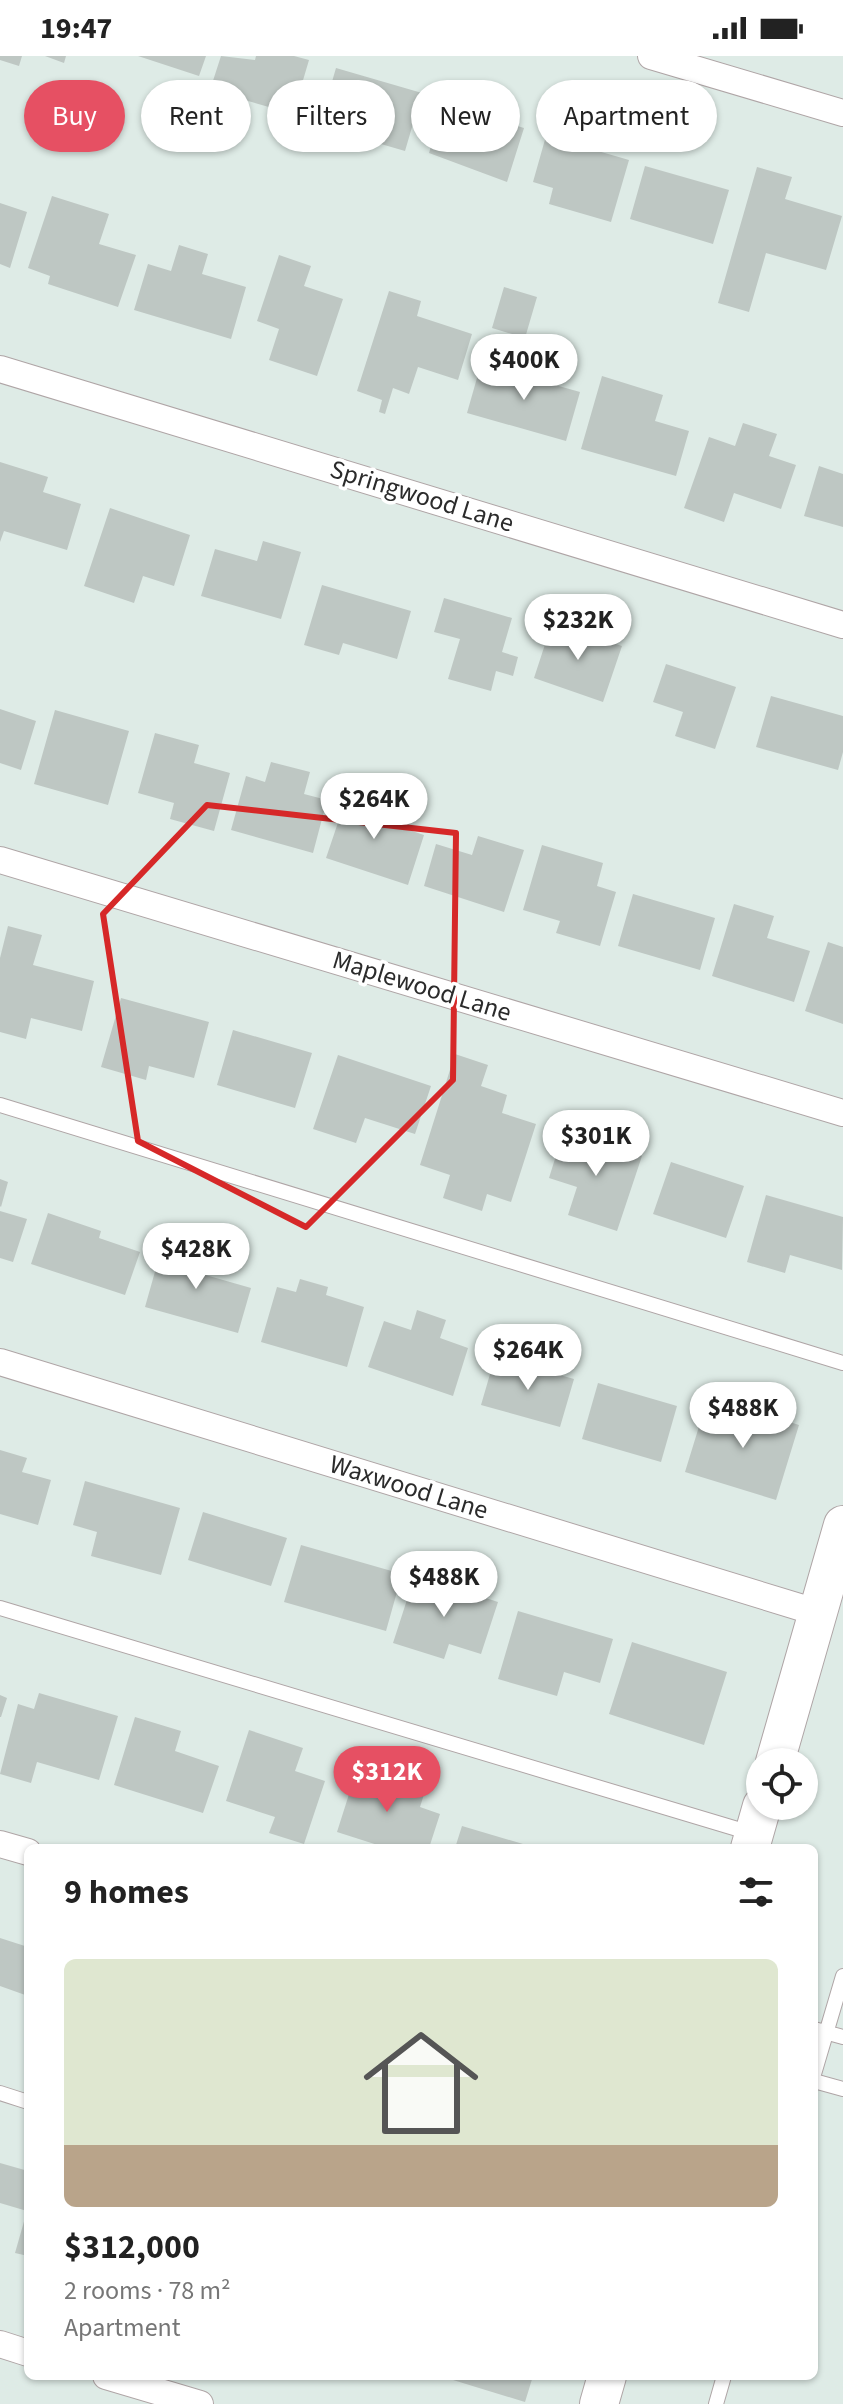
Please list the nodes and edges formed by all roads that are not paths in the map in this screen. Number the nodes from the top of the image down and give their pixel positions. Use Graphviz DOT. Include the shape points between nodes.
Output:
graph roads {
  1 [pos="651,56"];
  2 [pos="843,113"];
  3 [pos="0,369"];
  4 [pos="843,625"];
  5 [pos="0,860"];
  6 [pos="0,1105"];
  7 [pos="843,1113"];
  8 [pos="0,1362"];
  9 [pos="843,1363"];
  10 [pos="843,1525"];
  11 [pos="0,1608"];
  12 [pos="819,1613"];
  13 [pos="779,1748"];
  14 [pos="756,1829"];
  15 [pos="0,1844"];
  16 [pos="24,1851"];
  17 [pos="843,1976"];
  18 [pos="820,2031"];
  19 [pos="843,2037"];
  20 [pos="818,2082"];
  21 [pos="843,2089"];
  22 [pos="0,2093"];
  23 [pos="24,2101"];
  24 [pos="0,2344"];
  25 [pos="24,2352"];
  26 [pos="119,2380"];
  27 [pos="606,2380"];
  28 [pos="723,2380"];
  29 [pos="200,2404"];
  30 [pos="599,2404"];
  31 [pos="716,2404"];
  1 -- 2 [label="street"];
  3 -- 4 [label="street, Springwood Lane"];
  5 -- 7 [label="street, Maplewood Lane"];
  6 -- 9 [label="lane"];
  8 -- 12 [label="street, Waxwood Lane"];
  10 -- 12 [label="main road"];
  11 -- 14 [label="lane"];
  12 -- 13 [label="main road"];
  15 -- 16 [label="street"];
  17 -- 18 [label="lane"];
  18 -- 19 [label="lane"];
  20 -- 21 [label="lane"];
  22 -- 23 [label="lane"];
  24 -- 25 [label="street"];
  26 -- 29 [label="street"];
  27 -- 30 [label="main road"];
  28 -- 31 [label="lane"];
}
